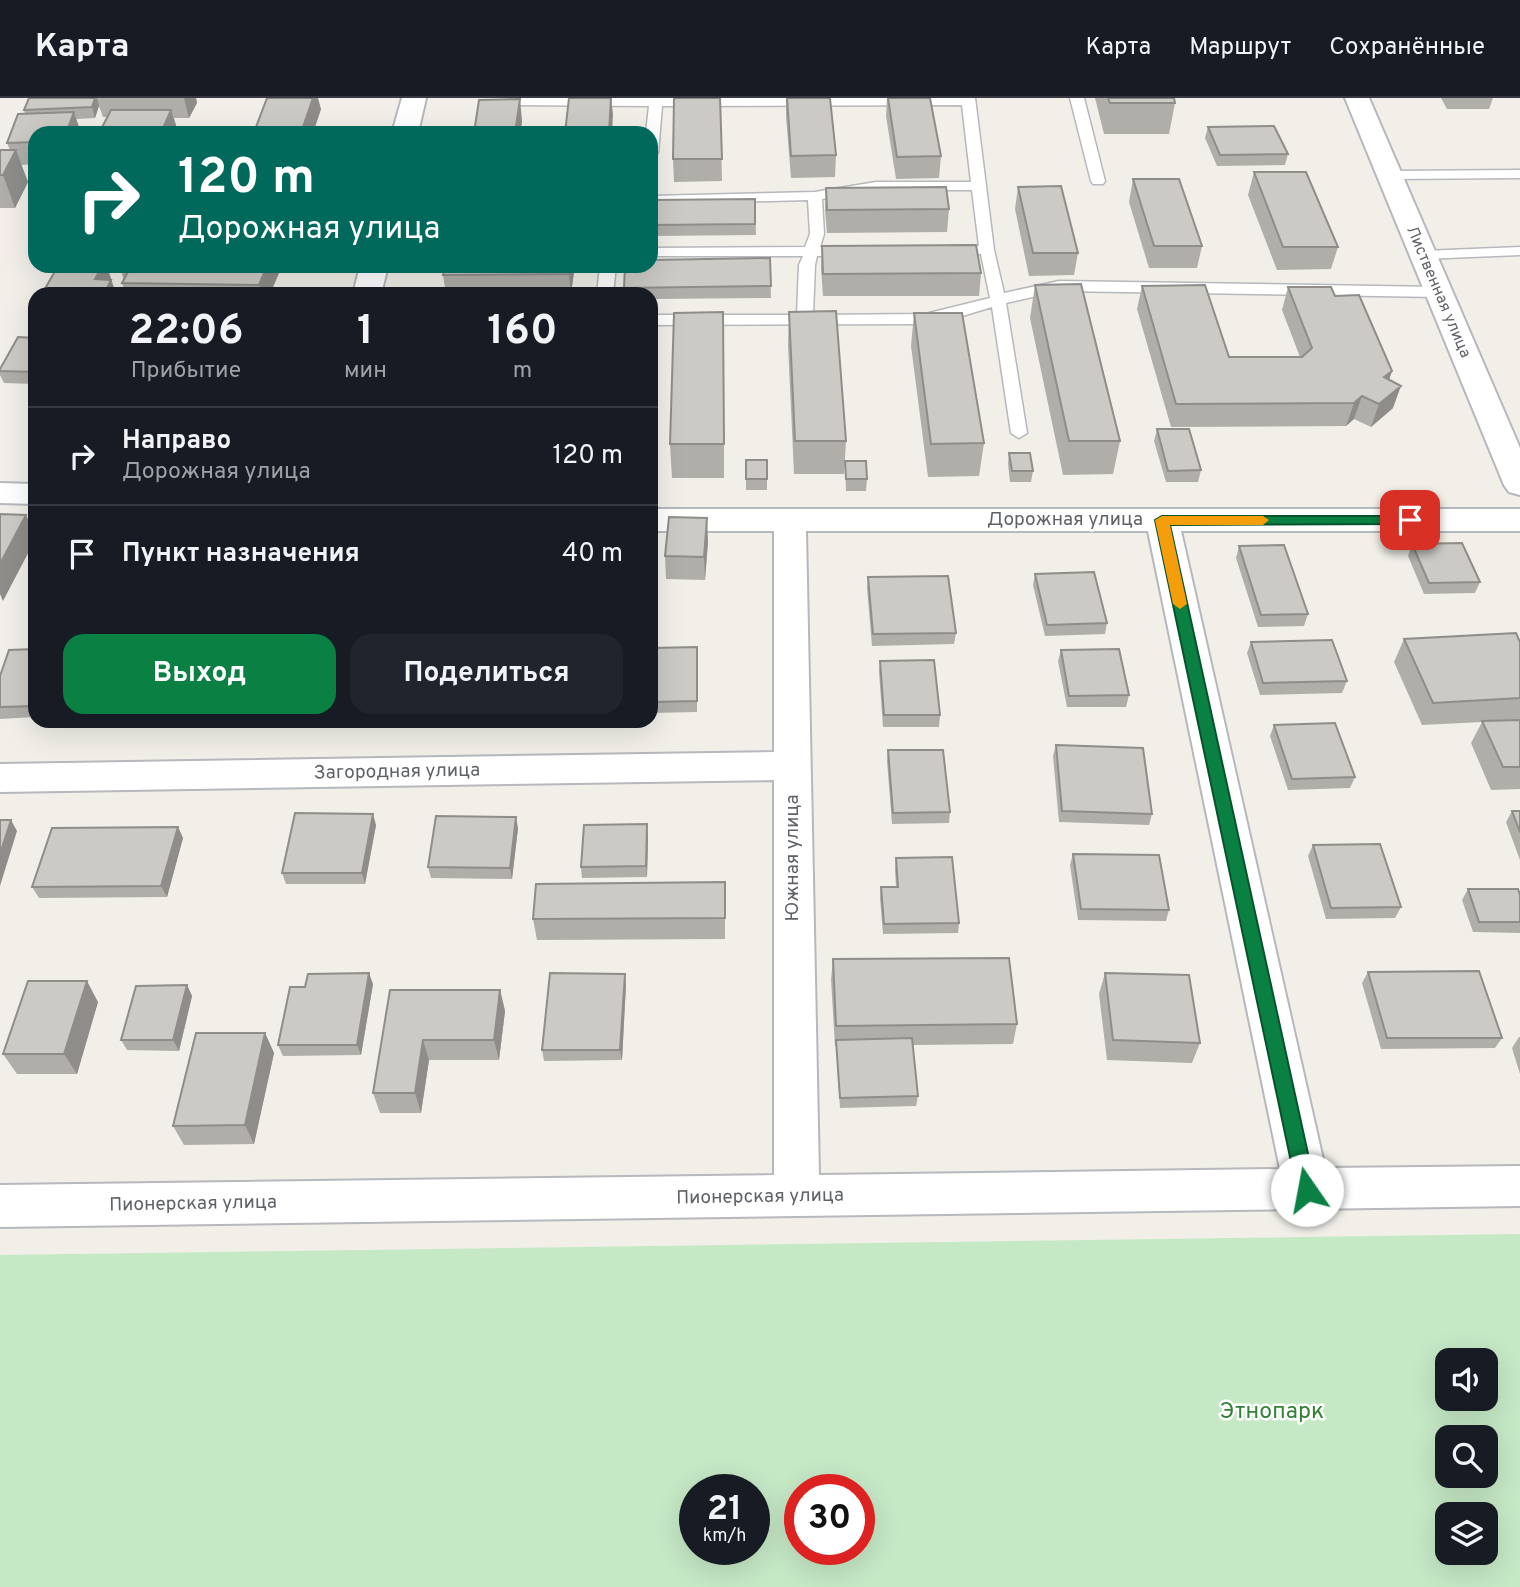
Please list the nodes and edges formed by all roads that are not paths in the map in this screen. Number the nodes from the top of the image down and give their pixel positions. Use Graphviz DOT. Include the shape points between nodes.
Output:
graph roads {
  1 [pos="414,98"];
  2 [pos="1077,98"];
  3 [pos="1357,98"];
  4 [pos="968,99"];
  5 [pos="656,101"];
  6 [pos="512,102"];
  7 [pos="407,126"];
  8 [pos="654,126"];
  9 [pos="1388,174"];
  10 [pos="1520,174"];
  11 [pos="1098,181"];
  12 [pos="981,186"];
  13 [pos="815,196"];
  14 [pos="658,200"];
  15 [pos="933,250"];
  16 [pos="987,250"];
  17 [pos="812,251"];
  18 [pos="866,251"];
  19 [pos="1520,251"];
  20 [pos="658,252"];
  21 [pos="1423,255"];
  22 [pos="1438,292"];
  23 [pos="998,299"];
  24 [pos="805,318"];
  25 [pos="658,320"];
  26 [pos="1019,433"];
  27 [pos="1520,485"];
  28 [pos="0,493"];
  29 [pos="28,494"];
  30 [pos="658,520"];
  31 [pos="790,520"];
  32 [pos="1162,520"];
  33 [pos="1520,520"];
  34 [pos="793,766"];
  35 [pos="0,778"];
  36 [pos="1520,1186"];
  37 [pos="1307,1190"];
  38 [pos="797,1196"];
  39 [pos="0,1206"];
  1 -- 7 [label="street"];
  2 -- 11 [label="lane"];
  3 -- 9 [label="street, Лиственная улица"];
  4 -- 5 [label="lane"];
  4 -- 12 [label="lane"];
  5 -- 6 [label="lane"];
  5 -- 8 [label="lane"];
  9 -- 10 [label="lane"];
  9 -- 21 [label="street, Лиственная улица"];
  12 -- 13 [label="lane" via="876,186"];
  12 -- 16 [label="lane"];
  13 -- 14 [label="lane"];
  13 -- 17 [label="lane" via="817,234"];
  15 -- 16 [label="lane"];
  16 -- 23 [label="lane"];
  17 -- 18 [label="lane"];
  17 -- 20 [label="lane"];
  17 -- 24 [label="lane" via="807,265"];
  19 -- 21 [label="lane"];
  21 -- 22 [label="street, Лиственная улица"];
  22 -- 23 [label="lane" via="1059,286"];
  22 -- 27 [label="street, Лиственная улица"];
  23 -- 24 [label="lane" via="925,319"];
  23 -- 26 [label="lane"];
  24 -- 25 [label="lane"];
  28 -- 29 [label="street"];
  30 -- 31 [label="street, Дорожная улица"];
  31 -- 32 [label="street, Дорожная улица"];
  31 -- 34 [label="street, Южная улица"];
  32 -- 33 [label="street, Дорожная улица"];
  32 -- 37 [label="street"];
  34 -- 35 [label="street, Загородная улица"];
  34 -- 38 [label="street, Южная улица"];
  36 -- 37 [label="street, Пионерская улица"];
  37 -- 38 [label="street, Пионерская улица"];
  38 -- 39 [label="street, Пионерская улица"];
}
